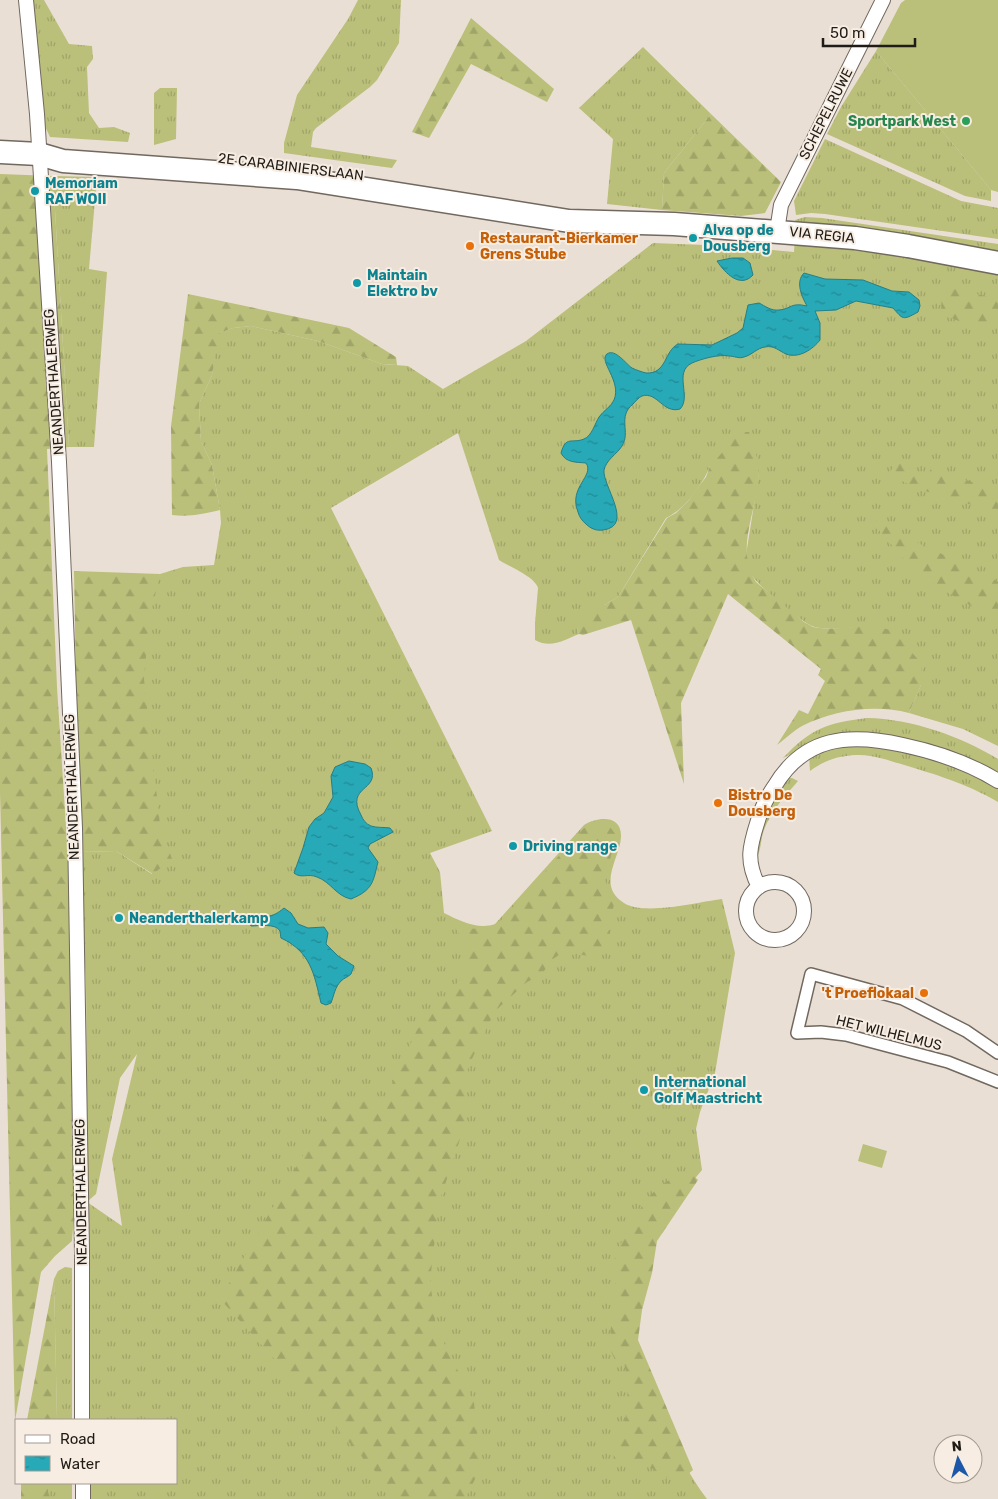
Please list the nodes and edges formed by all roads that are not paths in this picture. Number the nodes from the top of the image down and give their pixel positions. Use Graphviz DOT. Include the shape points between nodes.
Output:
graph roads {
  1 [pos="26,0"];
  2 [pos="883,0"];
  3 [pos="0,152"];
  4 [pos="39,154"];
  5 [pos="537,212"];
  6 [pos="777,231"];
  7 [pos="998,263"];
  8 [pos="998,781"];
  9 [pos="759,887"];
  10 [pos="998,1054"];
  11 [pos="998,1082"];
  12 [pos="82,1419"];
  13 [pos="83,1484"];
  14 [pos="83,1499"];
  1 -- 4 [label="street, NEANDERTHALERWEG"];
  2 -- 6 [label="street, SCHEPELRUWE" via="781,205"];
  3 -- 4 [label="main road, 2E CARABINIERSLAAN"];
  4 -- 5 [label="main road, 2E CARABINIERSLAAN" via="63,161 297,178"];
  4 -- 12 [label="street, NEANDERTHALERWEG" via="59,462 74,828"];
  5 -- 6 [label="main road, VIA REGIA"];
  6 -- 7 [label="main road, VIA REGIA" via="855,238"];
  8 -- 9 [label="street" via="962,762 920,748 852,739 820,745 786,767 761,811 750,844 754,876"];
  9 -- 9 [label="street" via="746,904 752,930 766,939 785,939 793,935 804,913 796,890 779,882"];
  10 -- 11 [label="street, HET WILHELMUS" via="966,1031 903,999 811,974 797,1033 846,1035 948,1062"];
  13 -- 14 [label="street"];
}
